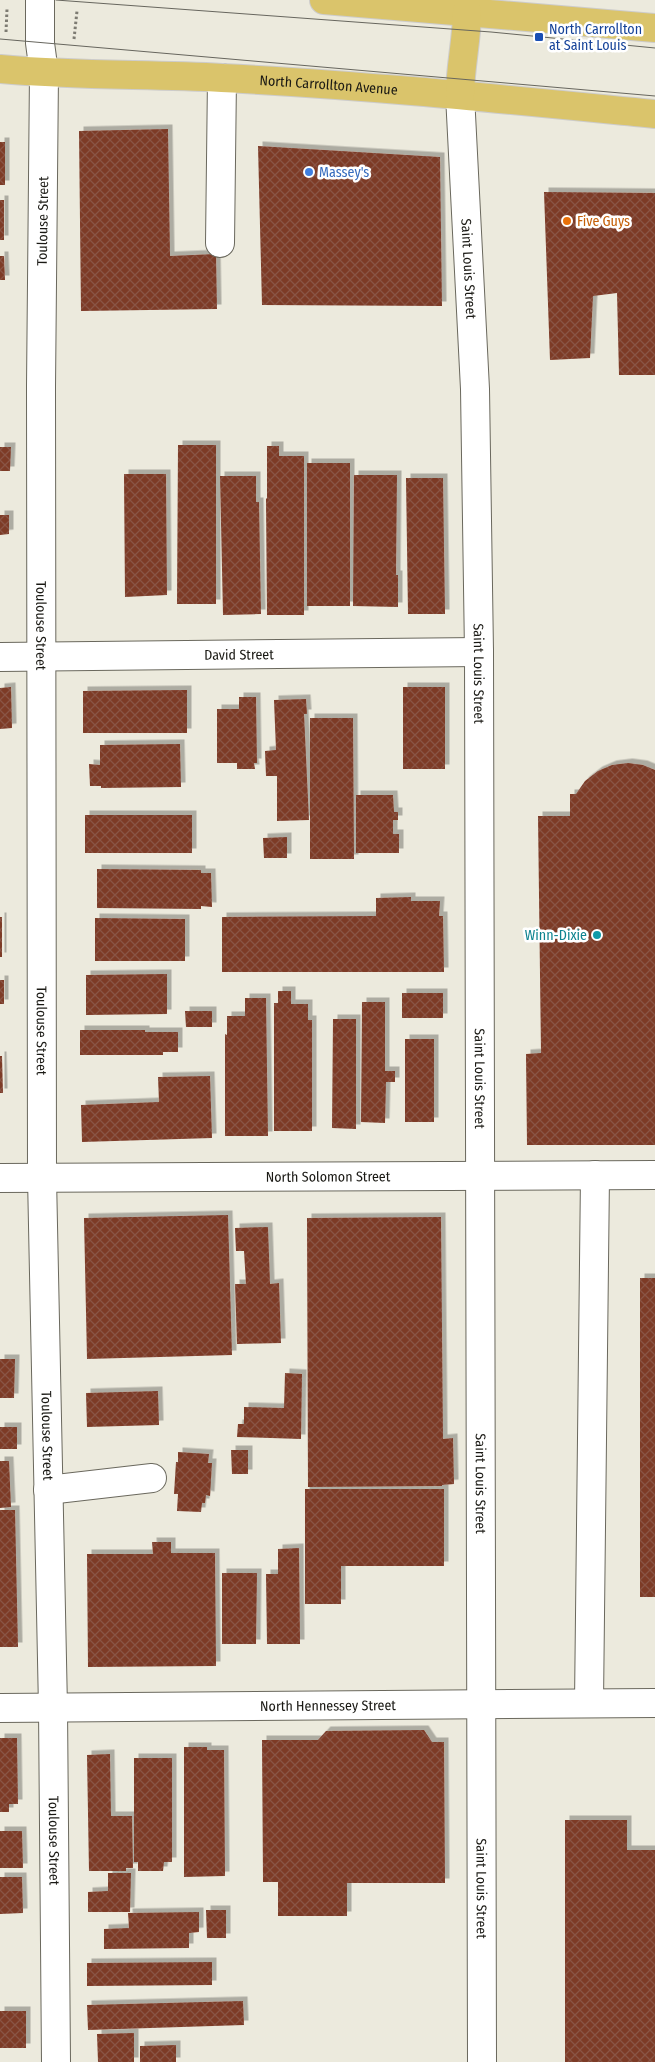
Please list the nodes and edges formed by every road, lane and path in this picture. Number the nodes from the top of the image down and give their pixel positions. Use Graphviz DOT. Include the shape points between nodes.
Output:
graph roads {
  1 [pos="40,0"];
  2 [pos="324,0"];
  3 [pos="7,9"];
  4 [pos="77,11"];
  5 [pos="467,12"];
  6 [pos="655,28"];
  7 [pos="6,32"];
  8 [pos="74,39"];
  9 [pos="0,70"];
  10 [pos="44,74"];
  11 [pos="222,78"];
  12 [pos="460,95"];
  13 [pos="655,114"];
  14 [pos="220,243"];
  15 [pos="478,652"];
  16 [pos="42,656"];
  17 [pos="0,657"];
  18 [pos="481,1174"];
  19 [pos="595,1174"];
  20 [pos="655,1175"];
  21 [pos="42,1177"];
  22 [pos="0,1178"];
  23 [pos="152,1478"];
  24 [pos="48,1490"];
  25 [pos="589,1703"];
  26 [pos="655,1703"];
  27 [pos="482,1705"];
  28 [pos="0,1708"];
  29 [pos="53,1708"];
  30 [pos="56,2062"];
  31 [pos="482,2062"];
  1 -- 10 [label="street, Toulouse Street"];
  2 -- 5 [label="main road"];
  3 -- 7 [label="path"];
  4 -- 8 [label="path"];
  5 -- 6 [label="main road"];
  5 -- 12 [label="main road"];
  9 -- 10 [label="main road, North Carrollton Avenue"];
  10 -- 11 [label="main road, North Carrollton Avenue"];
  10 -- 16 [label="street, Toulouse Street"];
  11 -- 12 [label="main road, North Carrollton Avenue"];
  11 -- 14 [label="street"];
  12 -- 13 [label="main road, North Carrollton Avenue"];
  12 -- 15 [label="street, Saint Louis Street" via="475,389"];
  15 -- 16 [label="street, David Street"];
  15 -- 18 [label="street, Saint Louis Street"];
  16 -- 17 [label="street, David Street"];
  16 -- 21 [label="street, Toulouse Street"];
  18 -- 19 [label="street, North Solomon Street"];
  18 -- 21 [label="street, North Solomon Street"];
  18 -- 27 [label="street, Saint Louis Street"];
  19 -- 20 [label="street, North Solomon Street"];
  19 -- 25 [label="street"];
  21 -- 22 [label="street, North Solomon Street"];
  21 -- 24 [label="street, Toulouse Street"];
  23 -- 24 [label="street"];
  24 -- 29 [label="street, Toulouse Street"];
  25 -- 26 [label="street, North Hennessey Street"];
  25 -- 27 [label="street, North Hennessey Street"];
  27 -- 29 [label="street, North Hennessey Street"];
  27 -- 31 [label="street, Saint Louis Street"];
  28 -- 29 [label="street, North Hennessey Street"];
  29 -- 30 [label="street, Toulouse Street"];
}
